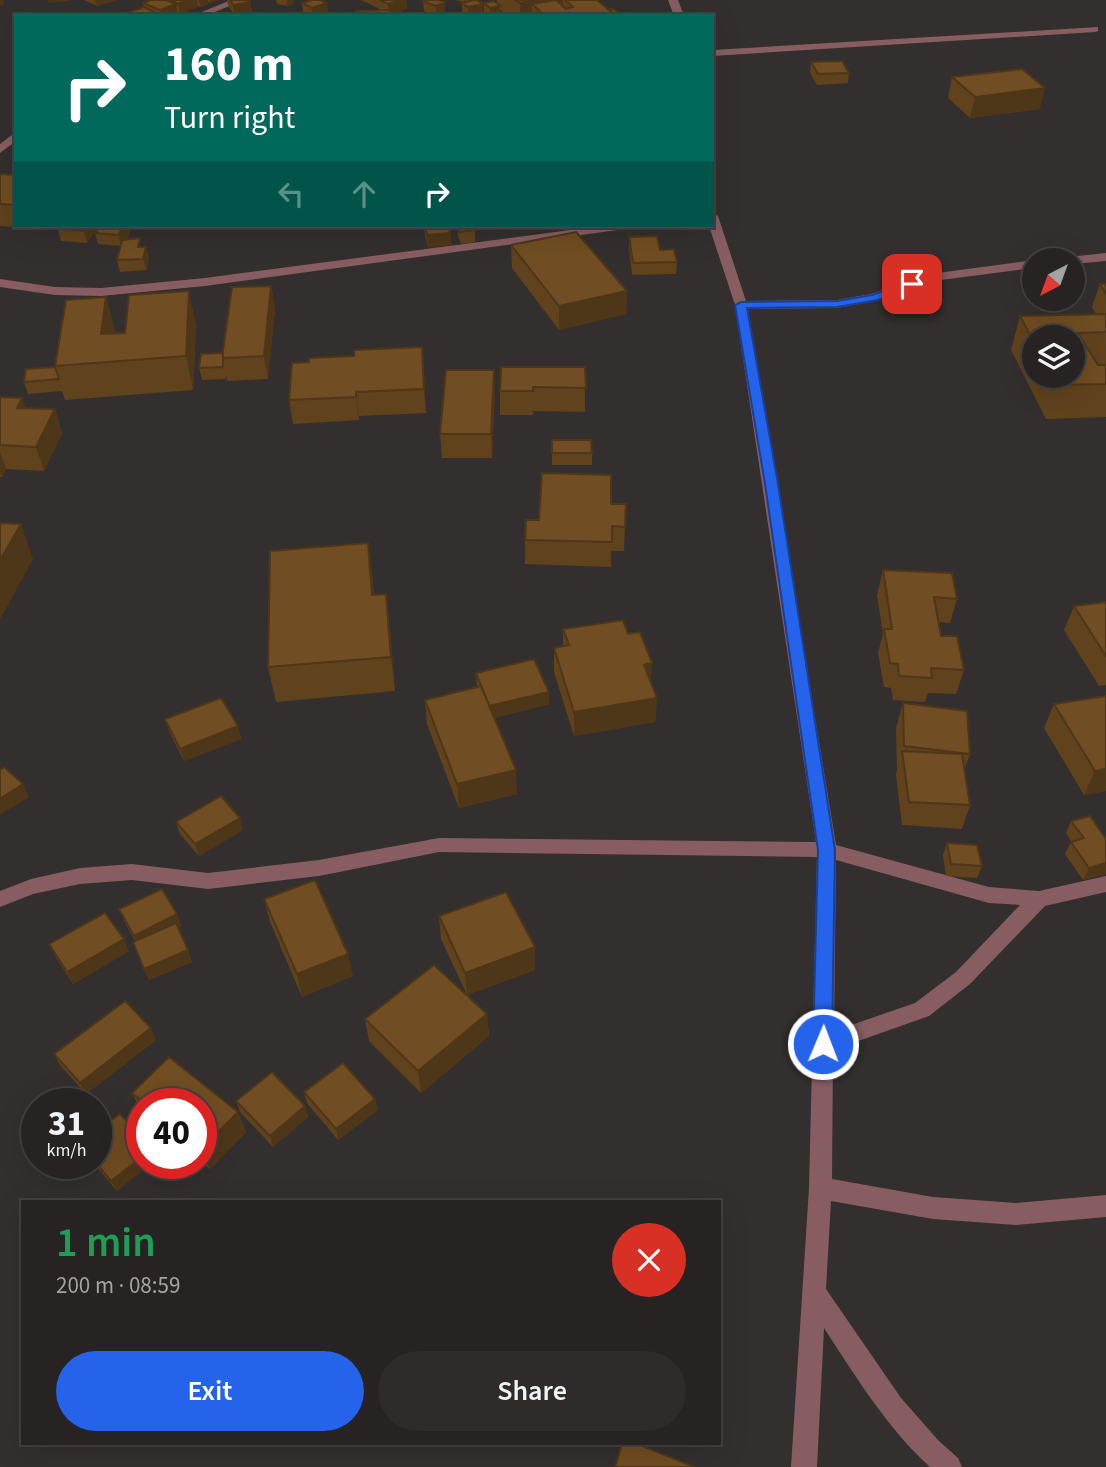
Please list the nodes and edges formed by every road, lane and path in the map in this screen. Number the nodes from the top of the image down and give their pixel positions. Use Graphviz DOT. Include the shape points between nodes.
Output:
graph roads {
  1 [pos="239,0"];
  2 [pos="201,14"];
  3 [pos="1095,29"];
  4 [pos="714,53"];
  5 [pos="14,137"];
  6 [pos="0,150"];
  7 [pos="714,222"];
  8 [pos="610,228"];
  9 [pos="1106,257"];
  10 [pos="1085,259"];
  11 [pos="1022,265"];
  12 [pos="0,283"];
  13 [pos="741,305"];
  14 [pos="827,850"];
  15 [pos="1106,884"];
  16 [pos="0,899"];
  17 [pos="1039,899"];
  18 [pos="823,1044"];
  19 [pos="820,1188"];
  20 [pos="1106,1206"];
  21 [pos="813,1290"];
  22 [pos="804,1467"];
  23 [pos="949,1467"];
  1 -- 2 [label="street"];
  3 -- 4 [label="street"];
  5 -- 6 [label="street"];
  7 -- 13 [label="street"];
  8 -- 12 [label="street" via="101,292"];
  9 -- 10 [label="street"];
  11 -- 13 [label="street" via="930,278 874,298 837,304"];
  13 -- 14 [label="street"];
  14 -- 16 [label="street" via="439,845 318,868 208,881 132,872 80,876"];
  14 -- 17 [label="street" via="989,895"];
  14 -- 18 [label="street"];
  15 -- 17 [label="street"];
  17 -- 18 [label="street" via="963,978 922,1010"];
  18 -- 19 [label="street"];
  19 -- 20 [label="street" via="933,1208 1016,1214"];
  19 -- 21 [label="street"];
  21 -- 22 [label="street"];
  21 -- 23 [label="street" via="891,1403 931,1453"];
}
